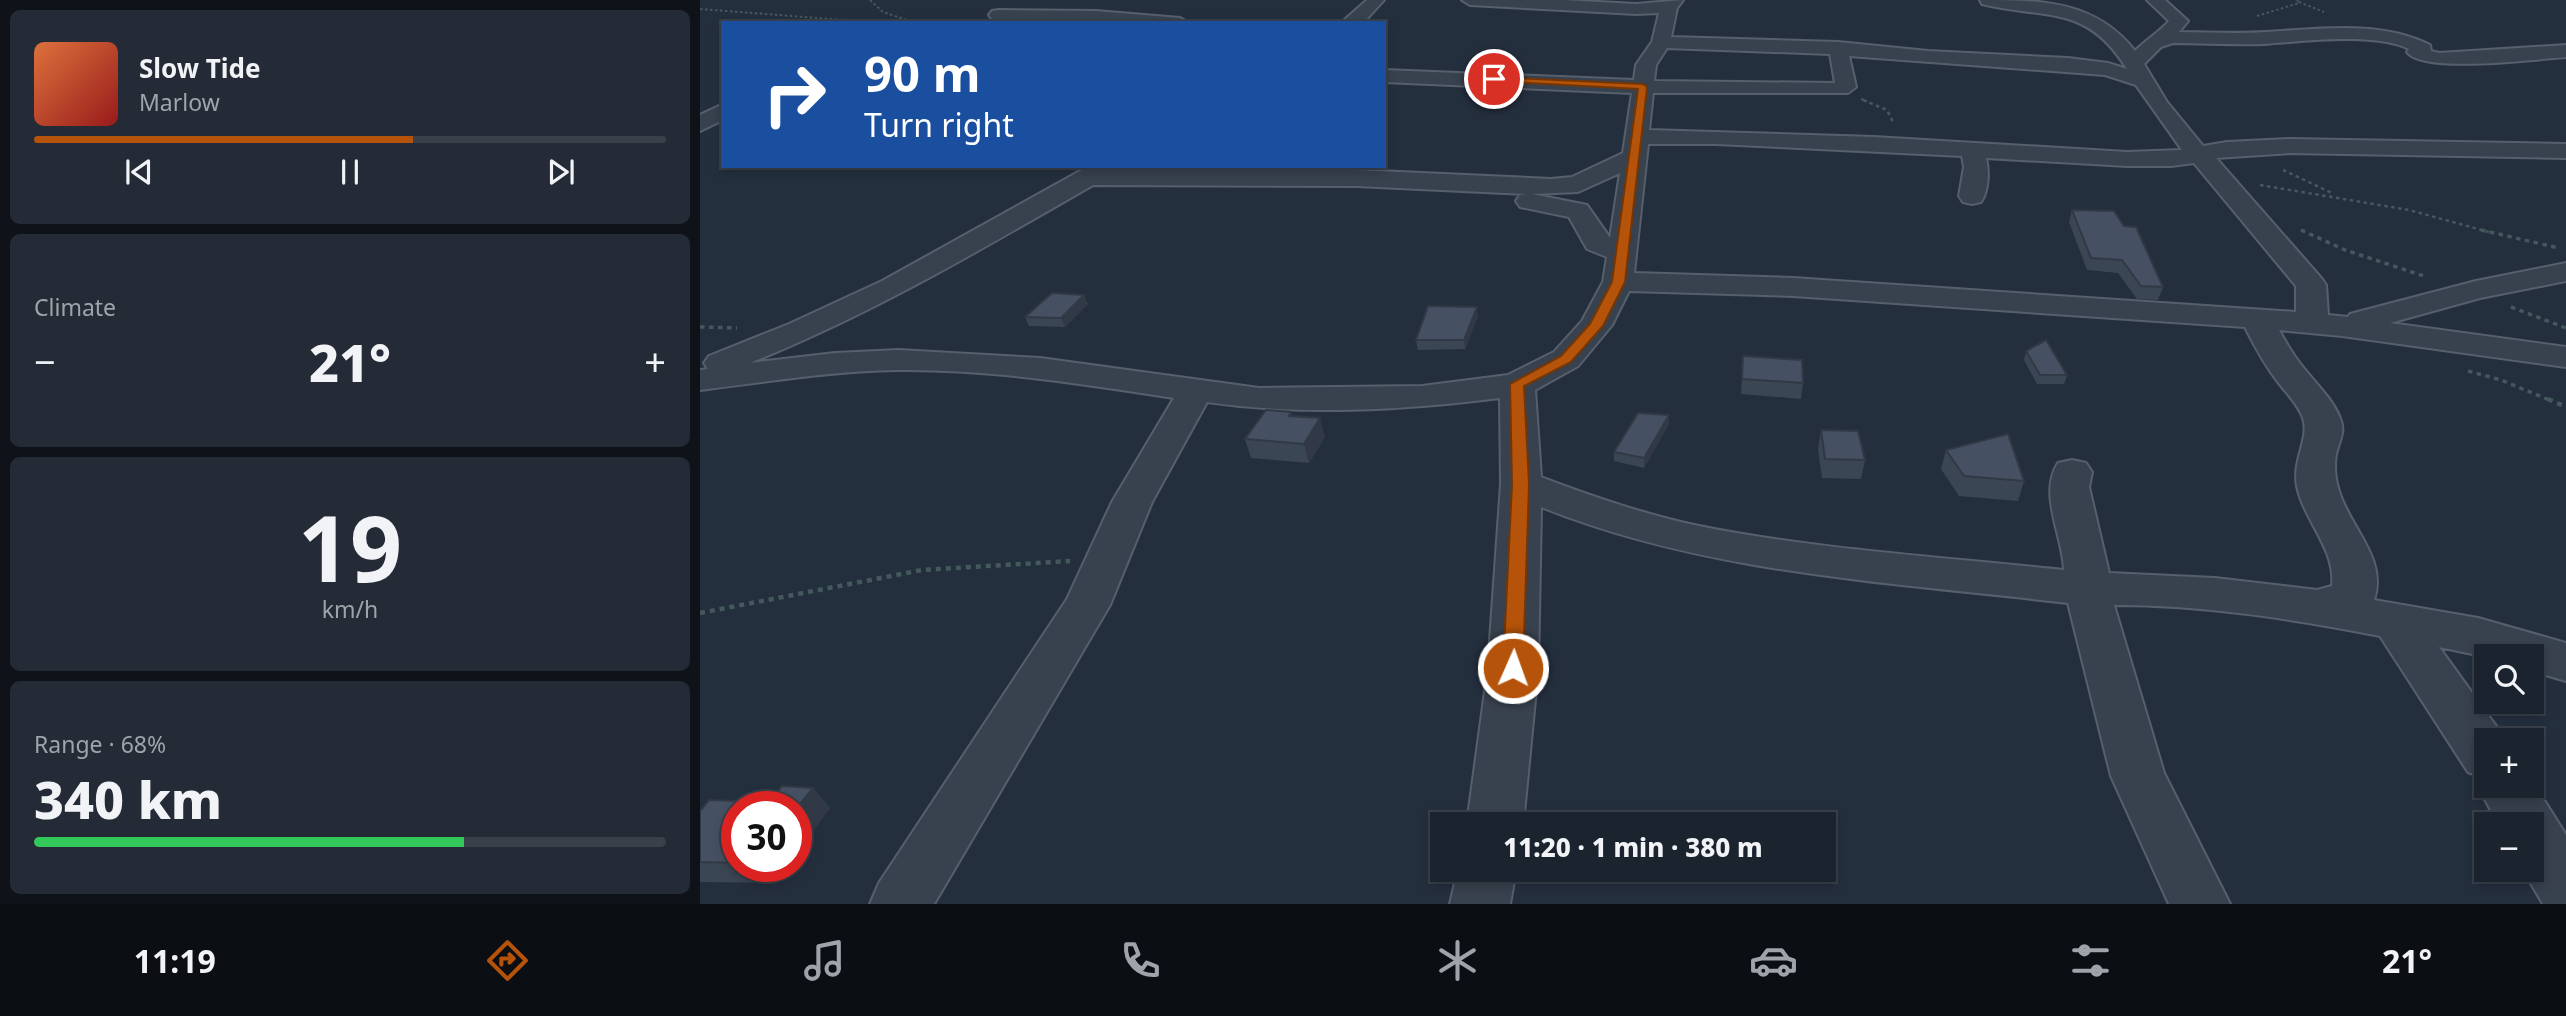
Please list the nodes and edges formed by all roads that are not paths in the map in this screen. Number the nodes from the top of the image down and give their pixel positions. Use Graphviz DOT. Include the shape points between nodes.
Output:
graph roads {
  1 [pos="1043,0"];
  2 [pos="1376,0"];
  3 [pos="1470,0"];
  4 [pos="1988,0"];
  5 [pos="2155,0"];
  6 [pos="1571,3"];
  7 [pos="1673,13"];
  8 [pos="1156,21"];
  9 [pos="1354,21"];
  10 [pos="2164,37"];
  11 [pos="2114,38"];
  12 [pos="1838,48"];
  13 [pos="2566,51"];
  14 [pos="2135,62"];
  15 [pos="1386,76"];
  16 [pos="2145,80"];
  17 [pos="1643,87"];
  18 [pos="721,112"];
  19 [pos="700,124"];
  20 [pos="1635,147"];
  21 [pos="1973,151"];
  22 [pos="2566,151"];
  23 [pos="2196,155"];
  24 [pos="1100,172"];
  25 [pos="1428,181"];
  26 [pos="1972,196"];
  27 [pos="1620,268"];
  28 [pos="2566,272"];
  29 [pos="2257,319"];
  30 [pos="2327,324"];
  31 [pos="2566,357"];
  32 [pos="700,372"];
  33 [pos="700,380"];
  34 [pos="1517,384"];
  35 [pos="1196,391"];
  36 [pos="2072,472"];
  37 [pos="1521,484"];
  38 [pos="2087,589"];
  39 [pos="2317,607"];
  40 [pos="2394,619"];
  41 [pos="2566,662"];
  42 [pos="2474,737"];
  43 [pos="1497,812"];
  44 [pos="2544,851"];
  45 [pos="1484,882"];
  46 [pos="2566,888"];
  47 [pos="900,904"];
  48 [pos="1479,904"];
  49 [pos="2200,904"];
  1 -- 8 [label="street" via="992,17 1096,16"];
  2 -- 9 [label="street"];
  3 -- 6 [label="street"];
  4 -- 11 [label="street" via="2085,15"];
  5 -- 10 [label="street" via="2179,21"];
  6 -- 7 [label="street"];
  7 -- 12 [label="street"];
  7 -- 17 [label="street" via="1646,65"];
  10 -- 11 [label="street" via="2126,34"];
  10 -- 13 [label="street" via="2270,38 2306,33 2393,37 2423,49 2418,54 2439,59"];
  10 -- 14 [label="street"];
  11 -- 14 [label="street"];
  12 -- 16 [label="street" via="2078,65"];
  12 -- 17 [label="street" via="1846,87"];
  14 -- 16 [label="street"];
  15 -- 17 [label="street"];
  16 -- 23 [label="street"];
  17 -- 20 [label="street"];
  18 -- 19 [label="street"];
  20 -- 21 [label="street" via="1716,137"];
  20 -- 25 [label="street" via="1578,184 1567,186"];
  20 -- 27 [label="street"];
  21 -- 23 [label="street" via="2127,159"];
  21 -- 26 [label="street"];
  22 -- 23 [label="street" via="2290,146"];
  23 -- 30 [label="street" via="2311,285"];
  24 -- 25 [label="street"];
  24 -- 32 [label="street" via="864,302"];
  25 -- 27 [label="street" via="1570,208 1583,215 1597,243"];
  27 -- 29 [label="street" via="1793,287"];
  27 -- 34 [label="street" via="1596,326 1566,359"];
  28 -- 30 [label="street"];
  29 -- 30 [label="street"];
  29 -- 39 [label="street" via="2286,369 2318,410 2325,437 2317,449 2317,486 2355,567 2352,598"];
  30 -- 31 [label="street"];
  33 -- 35 [label="street" via="899,360 1040,368"];
  34 -- 35 [label="street" via="1422,397 1346,399 1259,399"];
  34 -- 37 [label="street"];
  35 -- 47 [label="street" via="1132,502 1087,605"];
  36 -- 38 [label="street" via="2069,487 2087,565"];
  37 -- 38 [label="street" via="1572,504 1697,540 1779,554"];
  37 -- 43 [label="street" via="1513,668"];
  38 -- 39 [label="street" via="2215,594"];
  38 -- 49 [label="street" via="2138,776"];
  39 -- 40 [label="street"];
  40 -- 41 [label="street" via="2478,636"];
  40 -- 42 [label="street"];
  44 -- 46 [label="street"];
  45 -- 48 [label="street"];
}
